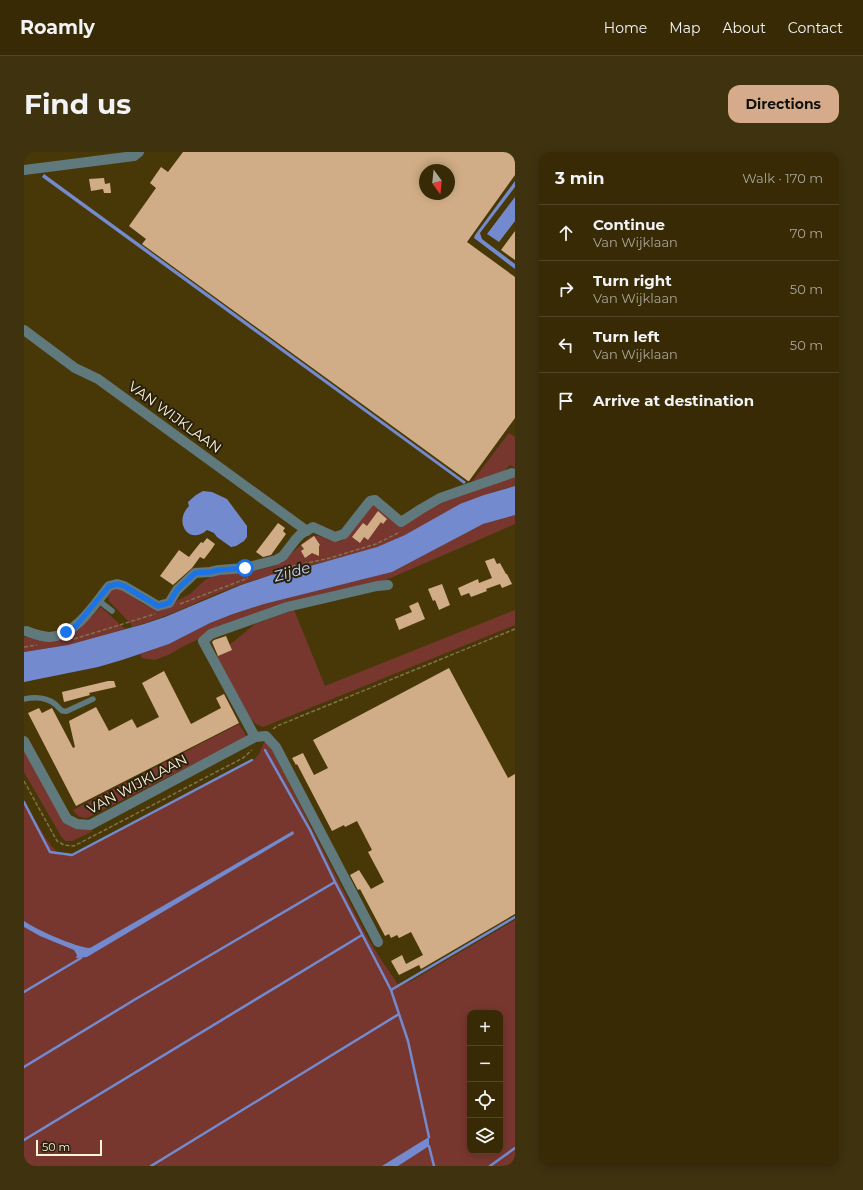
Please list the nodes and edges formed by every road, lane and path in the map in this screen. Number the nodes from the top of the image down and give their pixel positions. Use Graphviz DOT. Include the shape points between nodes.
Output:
graph roads {
  1 [pos="139,152"];
  2 [pos="24,170"];
  3 [pos="24,330"];
  4 [pos="512,473"];
  5 [pos="405,529"];
  6 [pos="307,531"];
  7 [pos="276,570"];
  8 [pos="252,576"];
  9 [pos="388,585"];
  10 [pos="98,600"];
  11 [pos="177,605"];
  12 [pos="112,611"];
  13 [pos="155,614"];
  14 [pos="26,631"];
  15 [pos="70,640"];
  16 [pos="42,644"];
  17 [pos="24,647"];
  18 [pos="24,699"];
  19 [pos="93,699"];
  20 [pos="255,737"];
  21 [pos="24,741"];
  22 [pos="378,942"];
  1 -- 2 [label="street" via="134,156"];
  3 -- 6 [label="street, VAN WIJKLAAN" via="75,368 98,379"];
  4 -- 6 [label="street" via="440,498 402,522 374,500 370,501 344,534 335,537 313,527"];
  5 -- 7 [label="path" via="376,544"];
  6 -- 10 [label="street" via="276,560 245,568 195,573 177,590 169,603 164,605 158,606 118,584 109,586"];
  8 -- 11 [label="path"];
  9 -- 20 [label="street" via="287,607 211,634 203,641"];
  10 -- 12 [label="lane"];
  10 -- 14 [label="street" via="76,626 57,636 42,636"];
  13 -- 15 [label="path"];
  16 -- 17 [label="path"];
  18 -- 19 [label="lane" via="45,699 64,712"];
  20 -- 21 [label="street, VAN WIJKLAAN" via="90,825 77,824 67,819"];
  20 -- 22 [label="street" via="266,736 276,746"];
}
